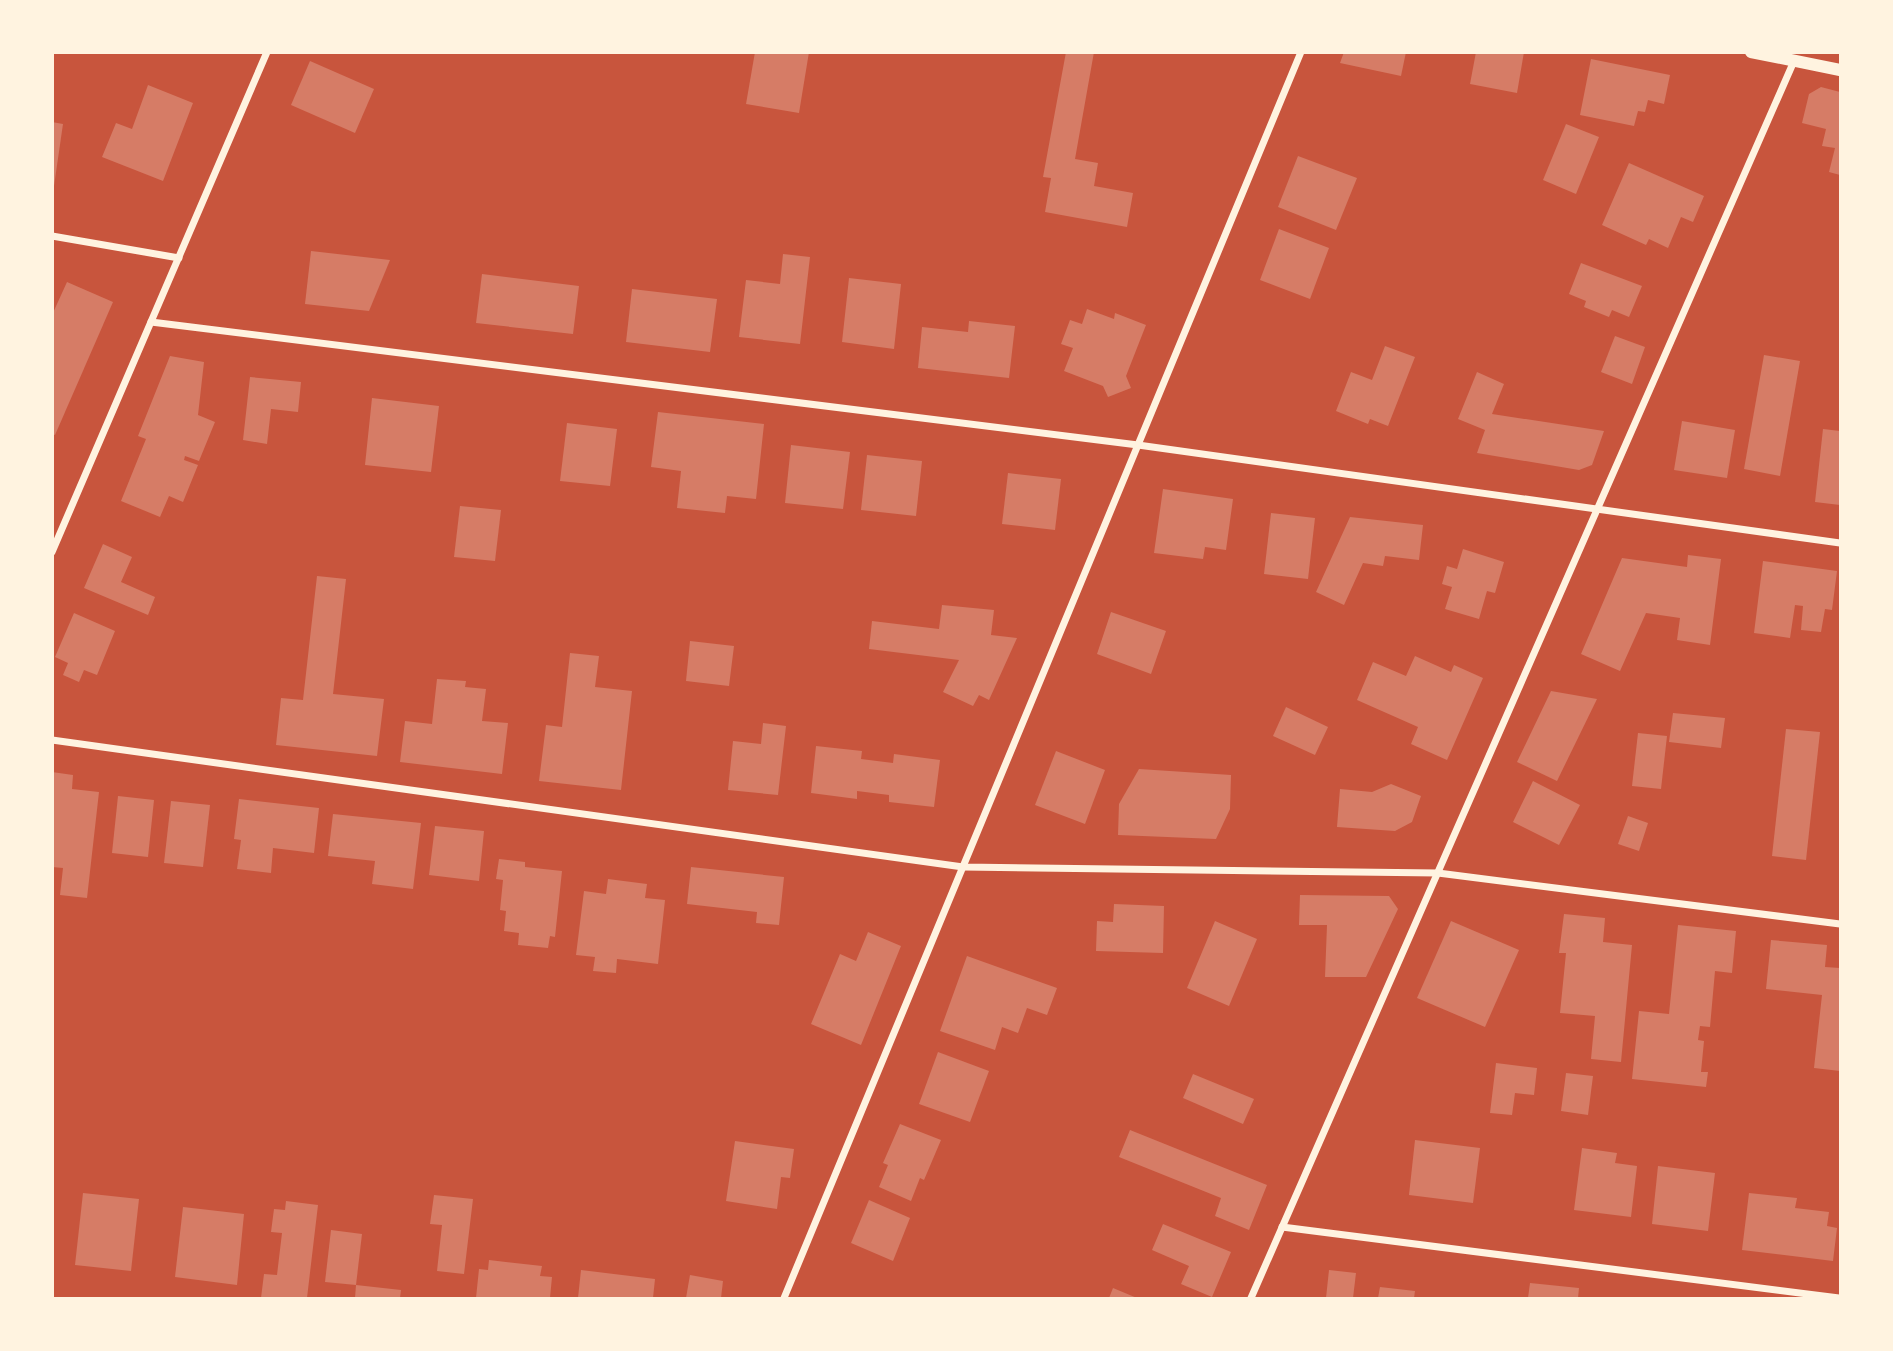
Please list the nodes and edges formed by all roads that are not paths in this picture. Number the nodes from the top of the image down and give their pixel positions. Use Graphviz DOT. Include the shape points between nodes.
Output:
graph roads {
  1 [pos="267,52"];
  2 [pos="1301,52"];
  3 [pos="1751,52"];
  4 [pos="1794,61"];
  5 [pos="1840,70"];
  6 [pos="52,236"];
  7 [pos="179,258"];
  8 [pos="151,322"];
  9 [pos="1138,445"];
  10 [pos="1598,507"];
  11 [pos="1840,543"];
  12 [pos="52,552"];
  13 [pos="52,740"];
  14 [pos="963,867"];
  15 [pos="1438,873"];
  16 [pos="1840,924"];
  17 [pos="1283,1227"];
  18 [pos="784,1298"];
  19 [pos="1251,1298"];
  20 [pos="1839,1298"];
  1 -- 7 [label="street"];
  2 -- 9 [label="street"];
  3 -- 4 [label="street"];
  4 -- 5 [label="street"];
  4 -- 10 [label="street"];
  6 -- 7 [label="street"];
  7 -- 8 [label="street"];
  8 -- 9 [label="street"];
  8 -- 12 [label="street"];
  9 -- 10 [label="street"];
  9 -- 14 [label="street"];
  10 -- 11 [label="street"];
  10 -- 15 [label="street"];
  13 -- 14 [label="street"];
  14 -- 15 [label="street"];
  14 -- 18 [label="street"];
  15 -- 16 [label="street"];
  15 -- 17 [label="street"];
  17 -- 19 [label="street"];
  17 -- 20 [label="street"];
}
